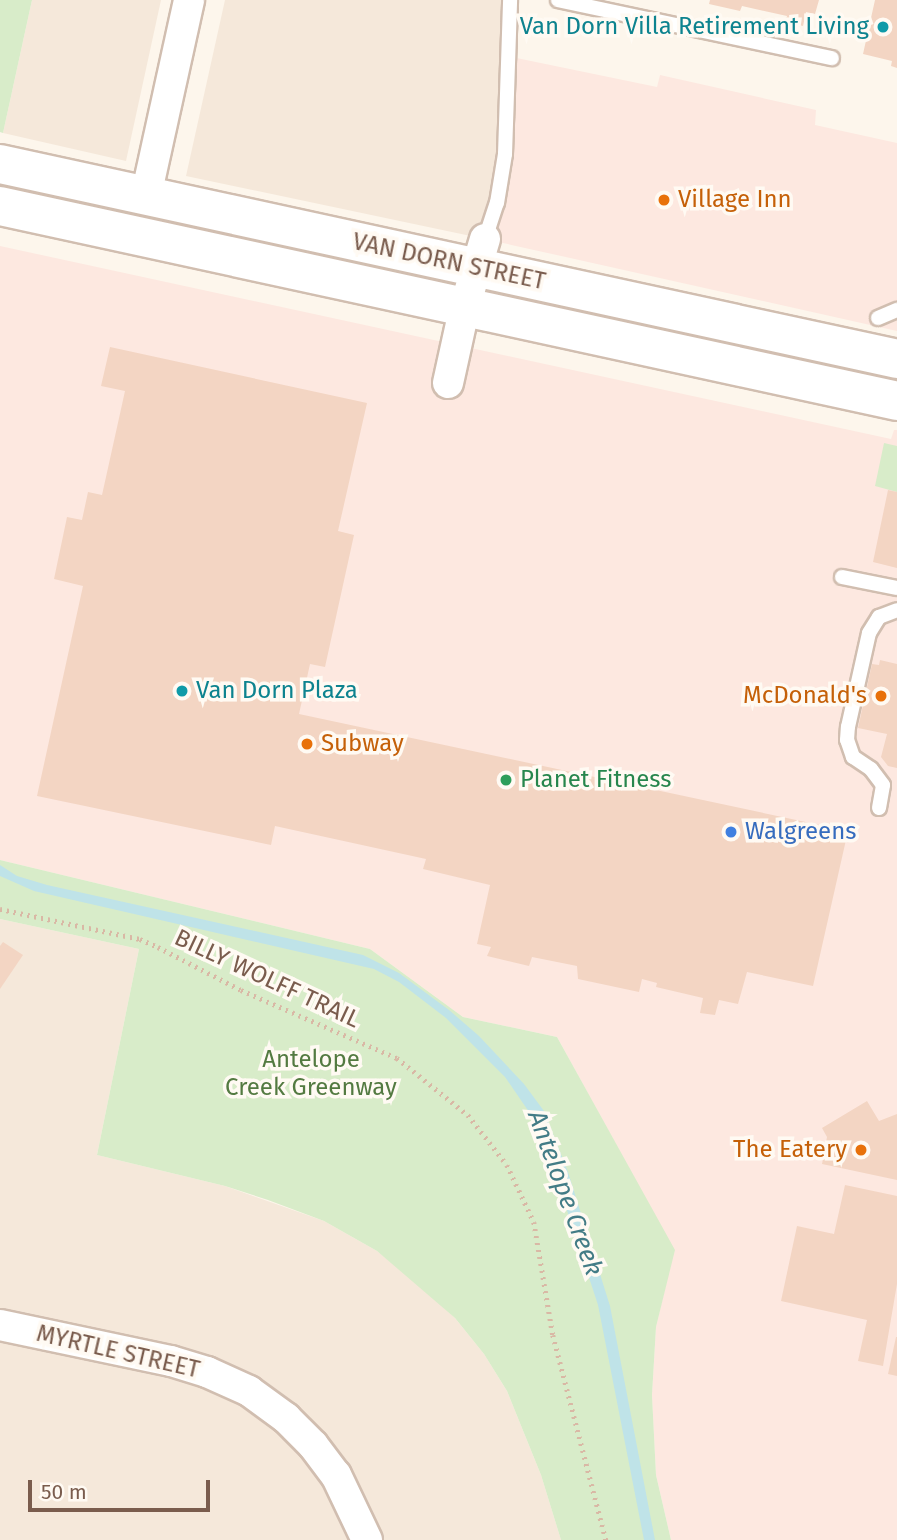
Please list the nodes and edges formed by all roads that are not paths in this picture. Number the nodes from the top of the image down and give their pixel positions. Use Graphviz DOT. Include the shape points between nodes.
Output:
graph roads {
  1 [pos="189,0"];
  2 [pos="510,0"];
  3 [pos="558,0"];
  4 [pos="832,58"];
  5 [pos="0,164"];
  6 [pos="146,197"];
  7 [pos="0,205"];
  8 [pos="480,253"];
  9 [pos="465,306"];
  10 [pos="897,310"];
  11 [pos="878,318"];
  12 [pos="897,359"];
  13 [pos="448,383"];
  14 [pos="897,401"];
  15 [pos="842,577"];
  16 [pos="897,588"];
  17 [pos="897,610"];
  18 [pos="879,808"];
  19 [pos="0,1325"];
  20 [pos="367,1540"];
  1 -- 6 [label="street"];
  2 -- 8 [label="lane" via="506,154 497,203"];
  3 -- 4 [label="lane"];
  5 -- 6 [label="main road, VAN DORN STREET"];
  6 -- 8 [label="main road, VAN DORN STREET"];
  7 -- 9 [label="main road, VAN DORN STREET"];
  8 -- 9 [label="street"];
  8 -- 12 [label="main road, VAN DORN STREET"];
  9 -- 13 [label="street"];
  9 -- 14 [label="main road, VAN DORN STREET"];
  10 -- 11 [label="lane"];
  15 -- 16 [label="lane"];
  17 -- 18 [label="lane" via="879,617 869,634 848,727 853,757 871,769 883,785"];
  19 -- 20 [label="street, MYRTLE STREET" via="171,1361 249,1391 286,1418 337,1475"];
}
